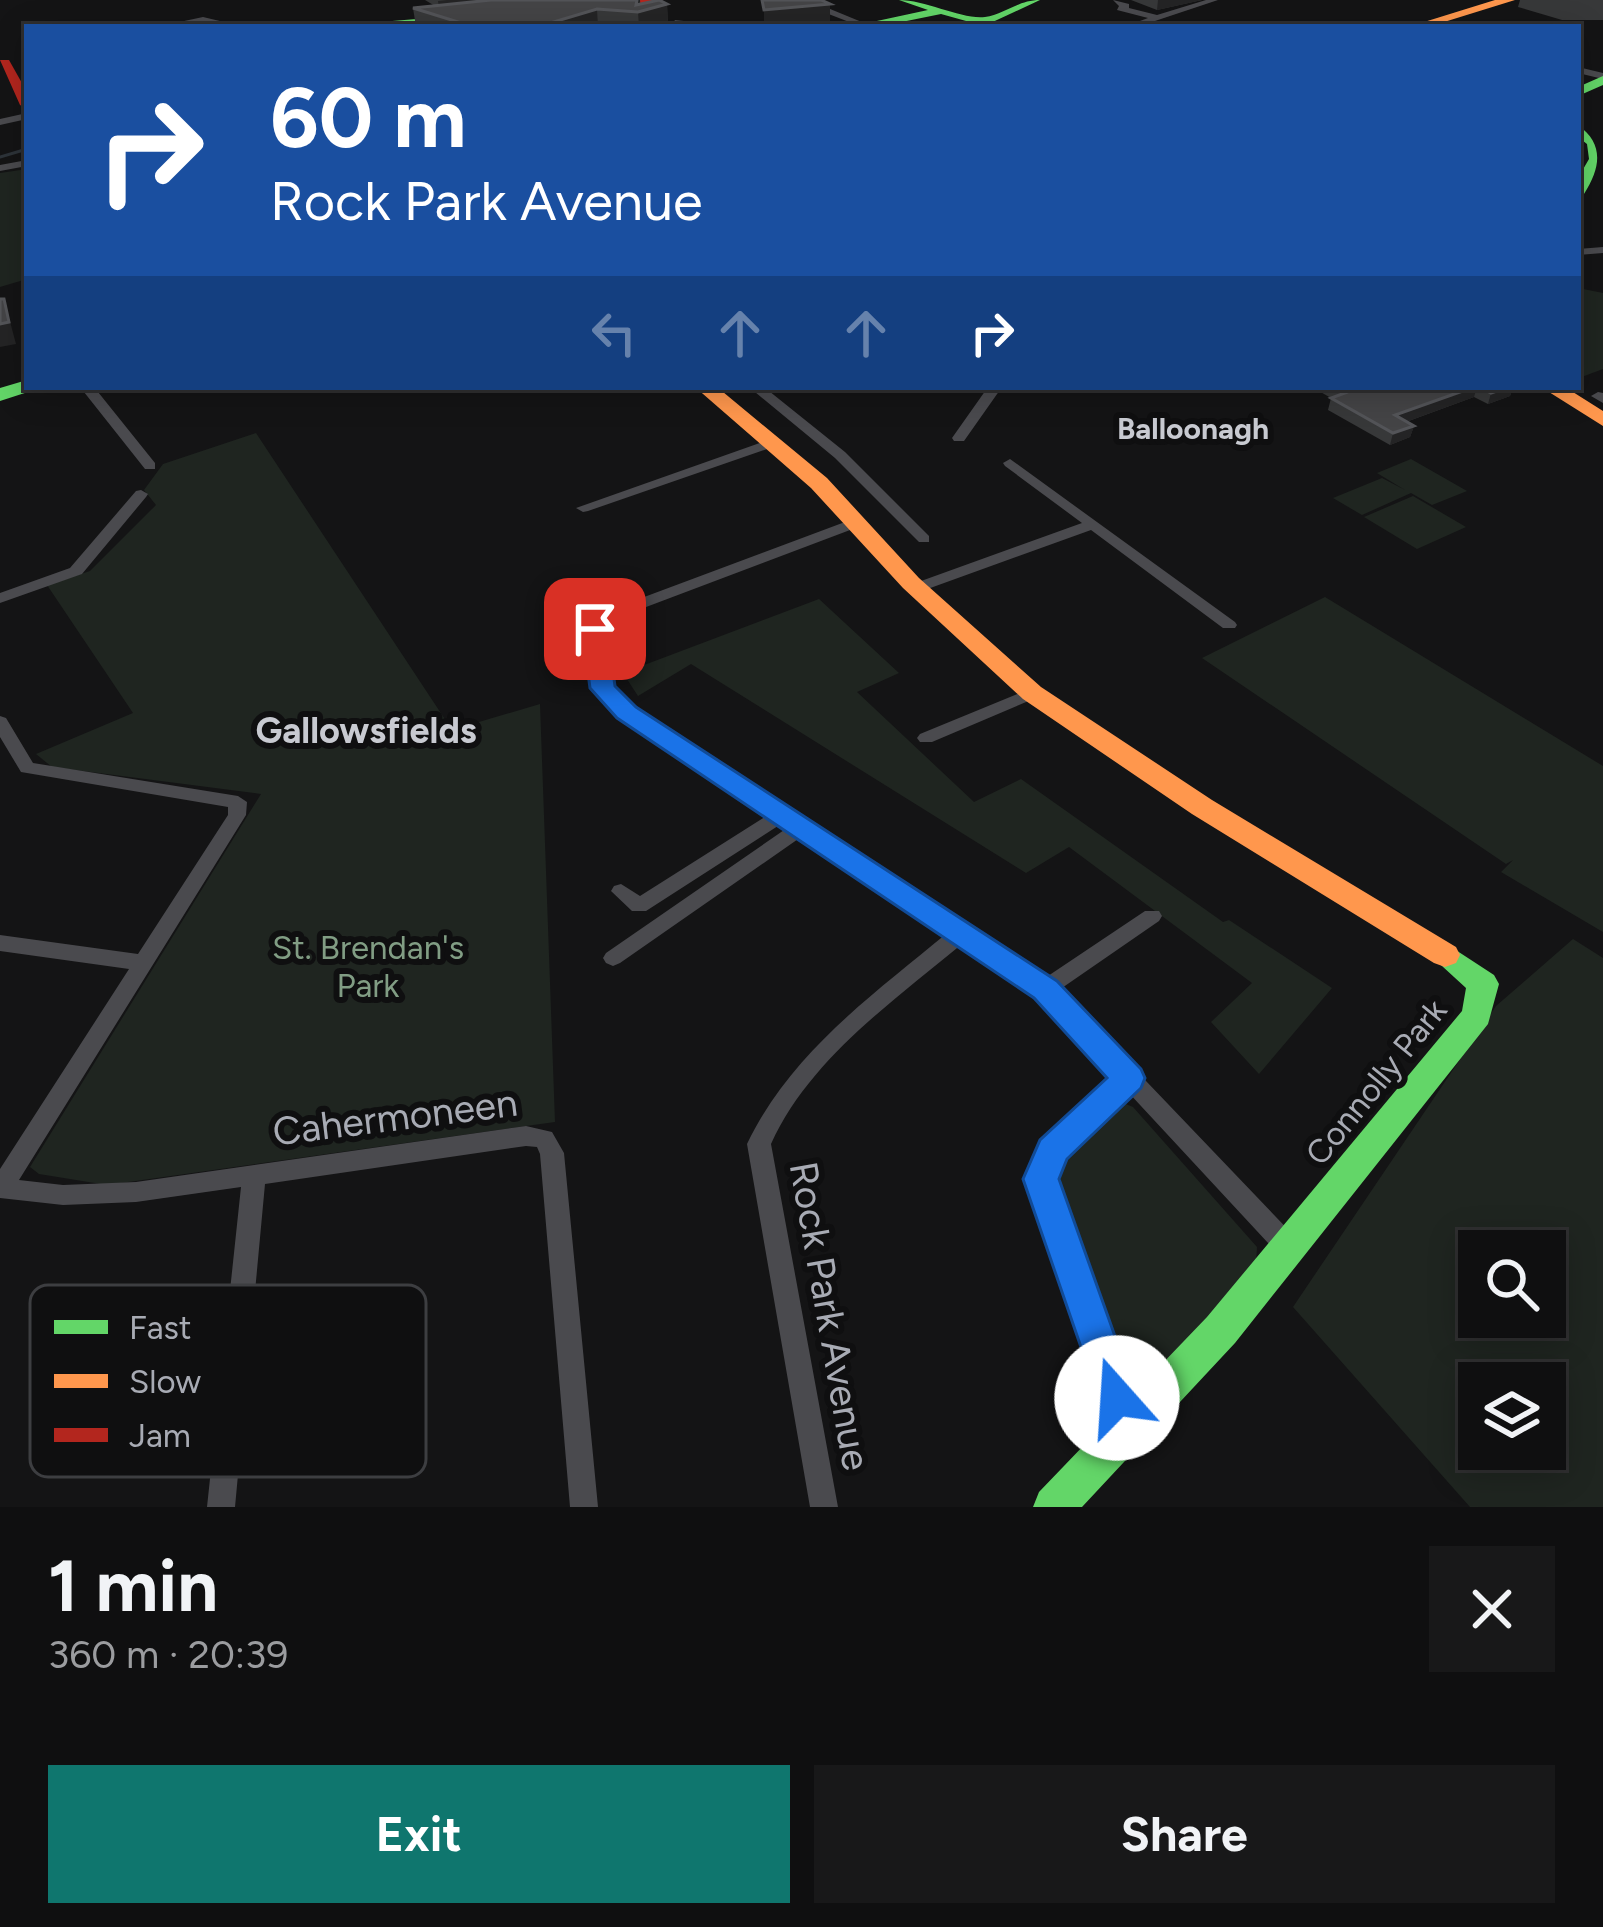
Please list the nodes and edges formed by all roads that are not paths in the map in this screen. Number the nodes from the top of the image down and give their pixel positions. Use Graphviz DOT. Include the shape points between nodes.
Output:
graph roads {
  1 [pos="821,0"];
  2 [pos="905,0"];
  3 [pos="1214,0"];
  4 [pos="1116,1"];
  5 [pos="633,4"];
  6 [pos="1479,5"];
  7 [pos="577,8"];
  8 [pos="990,16"];
  9 [pos="442,17"];
  10 [pos="1158,18"];
  11 [pos="675,23"];
  12 [pos="178,24"];
  13 [pos="225,24"];
  14 [pos="390,24"];
  15 [pos="684,24"];
  16 [pos="860,24"];
  17 [pos="890,24"];
  18 [pos="1138,24"];
  19 [pos="1423,24"];
  20 [pos="10,63"];
  21 [pos="24,98"];
  22 [pos="1581,132"];
  23 [pos="1581,186"];
  24 [pos="89,390"];
  25 [pos="708,390"];
  26 [pos="760,390"];
  27 [pos="992,390"];
  28 [pos="1559,390"];
  29 [pos="1601,405"];
  30 [pos="959,438"];
  31 [pos="822,440"];
  32 [pos="774,448"];
  33 [pos="1010,463"];
  34 [pos="150,466"];
  35 [pos="141,494"];
  36 [pos="583,508"];
  37 [pos="853,524"];
  38 [pos="1093,524"];
  39 [pos="924,539"];
  40 [pos="916,588"];
  41 [pos="0,598"];
  42 [pos="1229,625"];
  43 [pos="1032,693"];
  44 [pos="0,722"];
  45 [pos="926,738"];
  46 [pos="789,822"];
  47 [pos="622,890"];
  48 [pos="1152,916"];
  49 [pos="959,934"];
  50 [pos="0,943"];
  51 [pos="613,958"];
  52 [pos="142,963"];
  53 [pos="1046,989"];
  54 [pos="1129,1078"];
  55 [pos="254,1173"];
  56 [pos="0,1188"];
  57 [pos="1289,1248"];
  58 [pos="243,1285"];
  59 [pos="1140,1425"];
  60 [pos="224,1477"];
  61 [pos="221,1507"];
  62 [pos="584,1507"];
  63 [pos="824,1507"];
  64 [pos="1054,1507"];
  1 -- 16 [label="street" via="811,4"];
  2 -- 8 [label="street"];
  3 -- 10 [label="street"];
  4 -- 10 [label="street"];
  5 -- 7 [label="street"];
  6 -- 19 [label="street"];
  8 -- 17 [label="street"];
  9 -- 14 [label="street"];
  10 -- 18 [label="street"];
  11 -- 15 [label="street"];
  12 -- 13 [label="street"];
  20 -- 21 [label="street"];
  22 -- 23 [label="street" via="1597,159"];
  24 -- 34 [label="street"];
  25 -- 32 [label="street, Connolly Park"];
  26 -- 31 [label="street"];
  27 -- 30 [label="street"];
  28 -- 29 [label="street"];
  31 -- 32 [label="street"];
  31 -- 39 [label="street"];
  32 -- 36 [label="street"];
  32 -- 37 [label="street, Connolly Park"];
  33 -- 38 [label="street"];
  35 -- 41 [label="street" via="76,571"];
  37 -- 40 [label="street, Connolly Park"];
  37 -- 46 [label="street" via="602,617 595,629 595,664 615,700"];
  38 -- 40 [label="street"];
  38 -- 42 [label="street"];
  40 -- 43 [label="street, Connolly Park"];
  43 -- 45 [label="street"];
  43 -- 57 [label="street, Connolly Park" via="1483,984 1477,1015"];
  44 -- 52 [label="street" via="28,768 238,802"];
  46 -- 47 [label="street" via="639,906"];
  46 -- 49 [label="street"];
  46 -- 51 [label="street"];
  48 -- 53 [label="street"];
  49 -- 53 [label="street"];
  49 -- 63 [label="street, Rock Park Avenue" via="839,1037 766,1122 759,1144"];
  50 -- 52 [label="street"];
  52 -- 56 [label="street"];
  53 -- 54 [label="street"];
  54 -- 57 [label="street"];
  54 -- 59 [label="street" via="1052,1150 1041,1179 1117,1398"];
  55 -- 56 [label="street, Cahermoneen" via="136,1192"];
  55 -- 58 [label="street, Cahermoneen"];
  55 -- 62 [label="street, Cahermoneen" via="544,1139"];
  57 -- 59 [label="street"];
  59 -- 64 [label="street"];
  60 -- 61 [label="street, Cahermoneen"];
}
